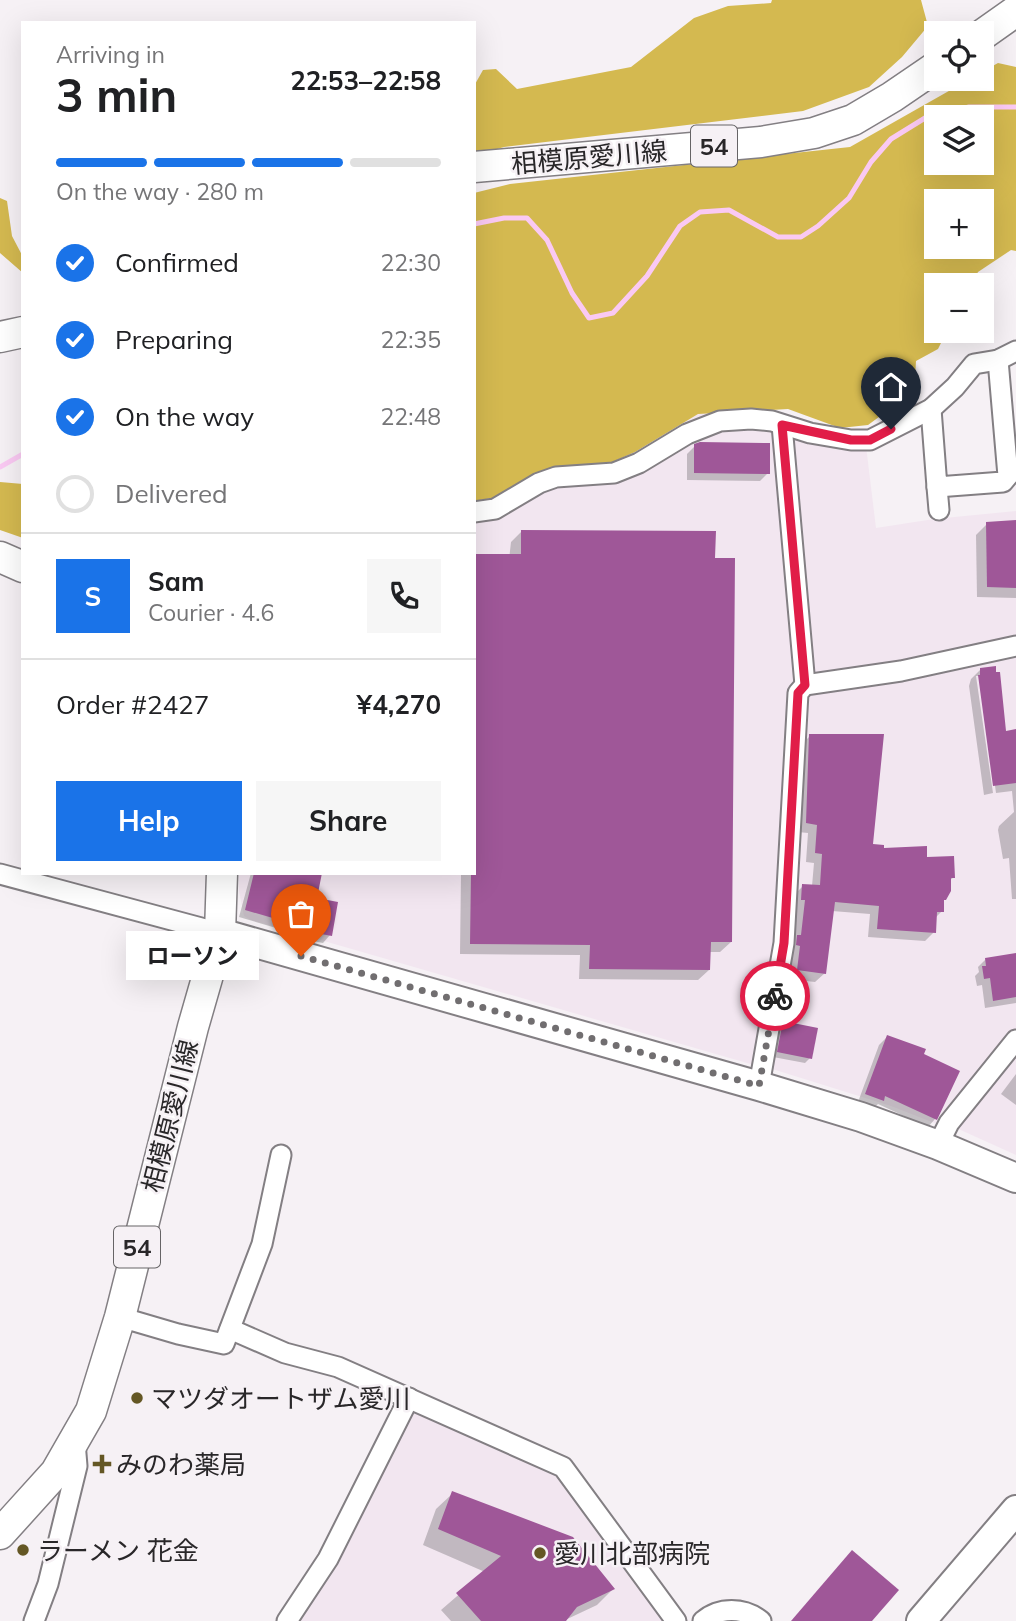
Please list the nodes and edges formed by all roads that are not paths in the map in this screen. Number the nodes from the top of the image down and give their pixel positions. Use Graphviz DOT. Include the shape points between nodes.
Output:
graph roads {
  1 [pos="1016,11"];
  2 [pos="994,27"];
  3 [pos="924,75"];
  4 [pos="476,167"];
  5 [pos="21,332"];
  6 [pos="0,337"];
  7 [pos="1007,355"];
  8 [pos="931,410"];
  9 [pos="782,425"];
  10 [pos="937,487"];
  11 [pos="939,510"];
  12 [pos="476,512"];
  13 [pos="0,557"];
  14 [pos="21,566"];
  15 [pos="1016,646"];
  16 [pos="805,685"];
  17 [pos="0,874"];
  18 [pos="222,875"];
  19 [pos="220,933"];
  20 [pos="1016,1040"];
  21 [pos="759,1086"];
  22 [pos="937,1145"];
  23 [pos="281,1155"];
  24 [pos="1016,1178"];
  25 [pos="120,1317"];
  26 [pos="230,1329"];
  27 [pos="409,1398"];
  28 [pos="75,1442"];
  29 [pos="1016,1510"];
  30 [pos="0,1534"];
  31 [pos="34,1621"];
  32 [pos="287,1621"];
  33 [pos="677,1621"];
  34 [pos="702,1621"];
  35 [pos="761,1621"];
  36 [pos="921,1621"];
  1 -- 2 [label="main road"];
  3 -- 4 [label="main road, 相模原愛川線 / 54" via="853,120 814,133 761,142"];
  5 -- 6 [label="main road"];
  7 -- 8 [label="street" via="974,365"];
  7 -- 10 [label="street" via="1009,476 1003,482"];
  8 -- 9 [label="street" via="870,440"];
  8 -- 10 [label="street"];
  9 -- 12 [label="street" via="751,419 720,421 687,433 639,463 614,472 556,477 495,509"];
  9 -- 16 [label="street"];
  10 -- 11 [label="street"];
  13 -- 14 [label="main road"];
  15 -- 16 [label="street" via="901,671"];
  16 -- 21 [label="street" via="798,693 784,943"];
  17 -- 19 [label="street"];
  18 -- 19 [label="main road, 相模原愛川線 / 54"];
  19 -- 21 [label="street"];
  19 -- 25 [label="main road, 相模原愛川線 / 54"];
  20 -- 22 [label="street" via="949,1123"];
  21 -- 22 [label="street"];
  22 -- 24 [label="street"];
  23 -- 26 [label="street" via="262,1244"];
  25 -- 26 [label="street" via="224,1344"];
  25 -- 28 [label="main road, 相模原愛川線 / 54" via="91,1411"];
  26 -- 27 [label="street"];
  27 -- 32 [label="street" via="328,1559"];
  27 -- 33 [label="street" via="563,1467"];
  28 -- 30 [label="main road, 相模原愛川線 / 54" via="56,1472"];
  28 -- 31 [label="street" via="77,1466 48,1584"];
  29 -- 36 [label="street"];
  34 -- 35 [label="street" via="717,1612 737,1611"];
}
